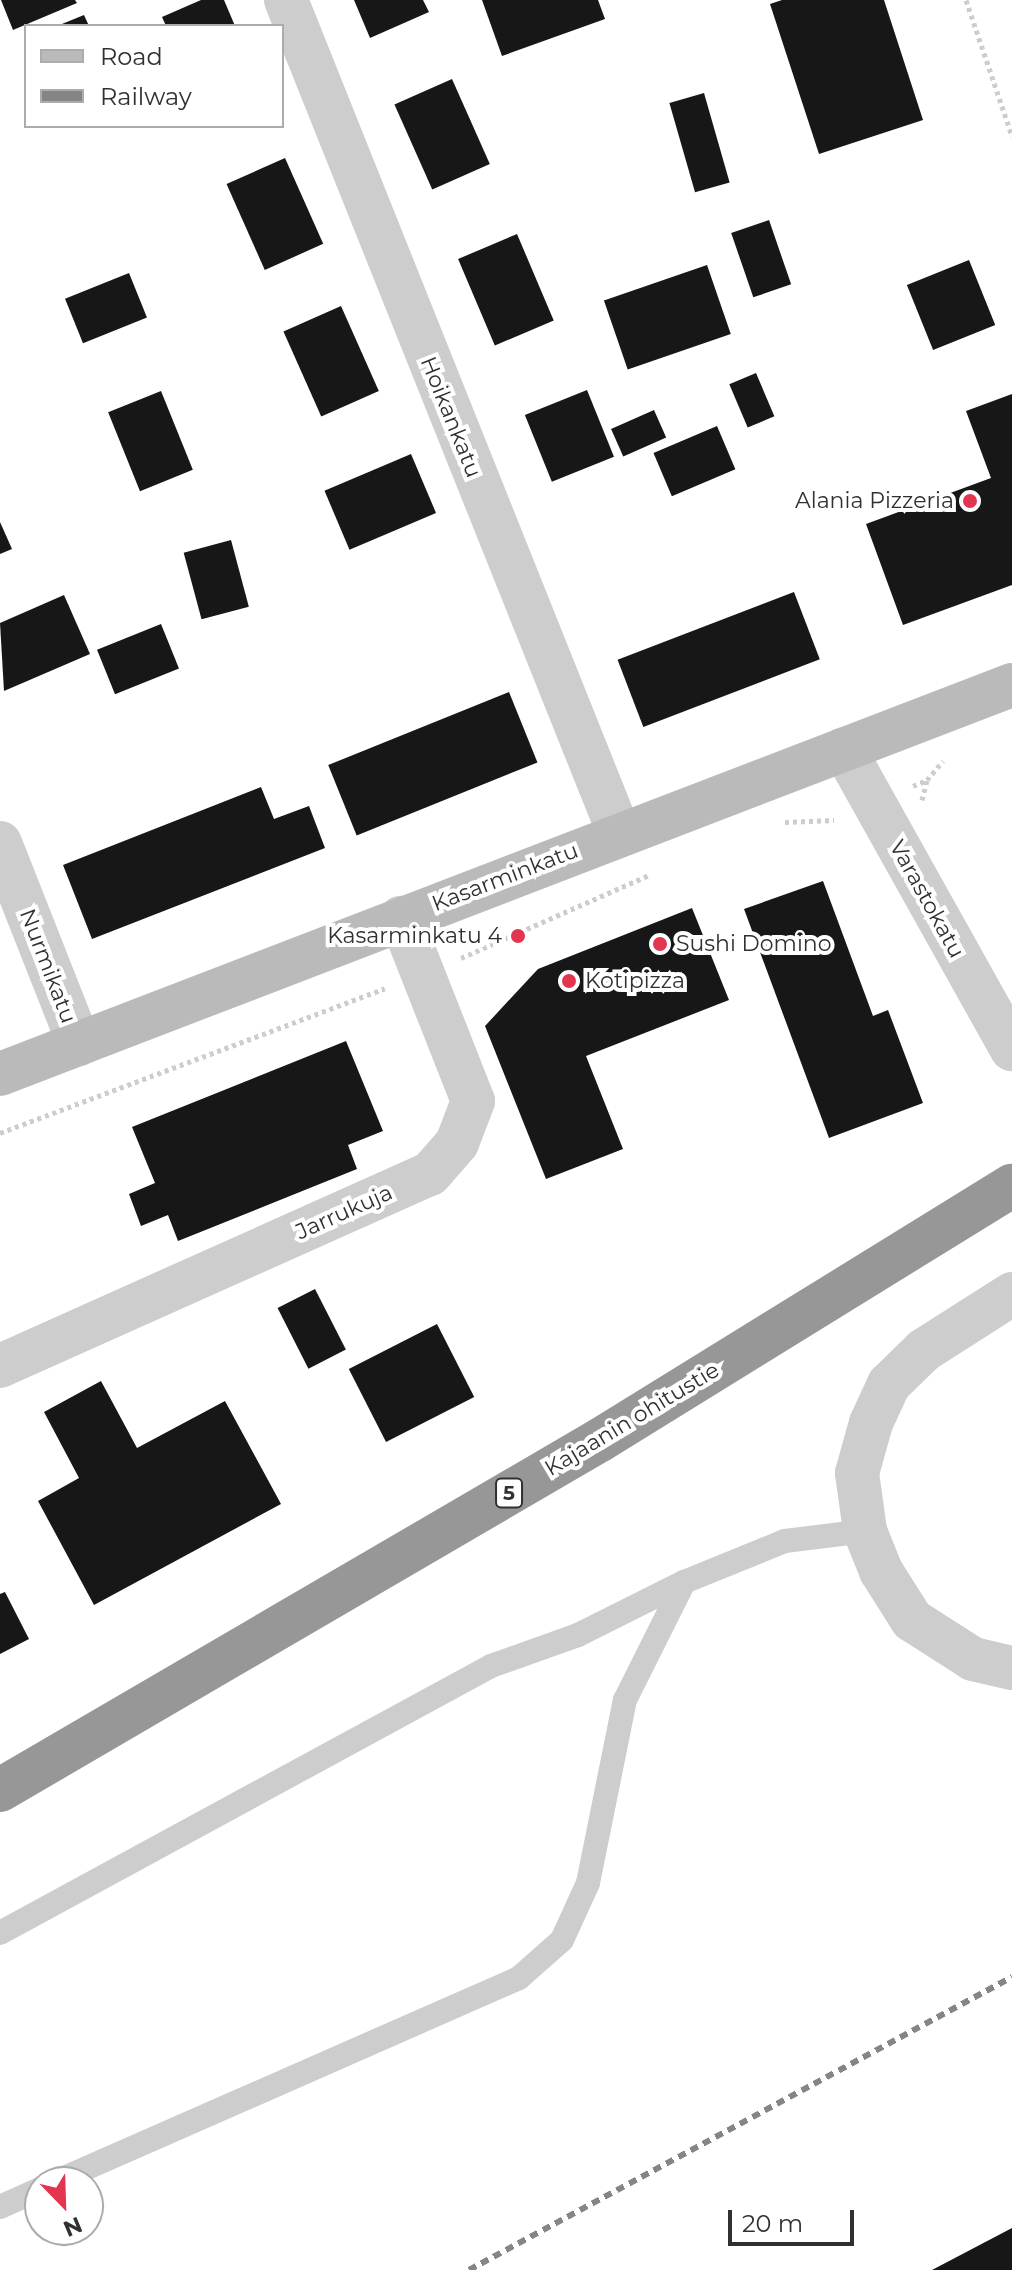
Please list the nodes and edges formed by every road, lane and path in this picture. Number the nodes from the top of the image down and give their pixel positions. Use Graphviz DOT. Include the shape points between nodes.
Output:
graph roads {
  1 [pos="286,0"];
  2 [pos="966,0"];
  3 [pos="1012,136"];
  4 [pos="1012,685"];
  5 [pos="844,749"];
  6 [pos="619,833"];
  7 [pos="0,843"];
  8 [pos="401,918"];
  9 [pos="1008,1042"];
  10 [pos="79,1044"];
  11 [pos="0,1074"];
  12 [pos="1012,1186"];
  13 [pos="1012,1294"];
  14 [pos="0,1366"];
  15 [pos="865,1531"];
  16 [pos="684,1582"];
  17 [pos="1012,1668"];
  18 [pos="0,1790"];
  19 [pos="0,1933"];
  20 [pos="91,2166"];
  21 [pos="24,2196"];
  22 [pos="0,2207"];
  1 -- 6 [label="street, Hoikankatu"];
  2 -- 3 [label="path"];
  4 -- 5 [label="street, Kasarminkatu"];
  5 -- 6 [label="street, Kasarminkatu"];
  5 -- 9 [label="street, Varastokatu"];
  6 -- 8 [label="street, Kasarminkatu"];
  7 -- 10 [label="street, Nurmikatu"];
  8 -- 10 [label="street, Kasarminkatu"];
  8 -- 14 [label="street, Jarrukuja" via="473,1101 457,1143 430,1174"];
  10 -- 11 [label="street, Kasarminkatu"];
  12 -- 18 [label="highway, Kajaanin ohitustie / 5" via="600,1440"];
  13 -- 15 [label="street" via="924,1350 889,1384 857,1473"];
  15 -- 16 [label="lane" via="785,1541"];
  15 -- 17 [label="street" via="881,1571 912,1620 973,1659"];
  16 -- 19 [label="lane" via="578,1635 491,1666"];
  16 -- 20 [label="lane" via="625,1700 588,1883 562,1940 519,1978"];
  21 -- 22 [label="lane"];
}
